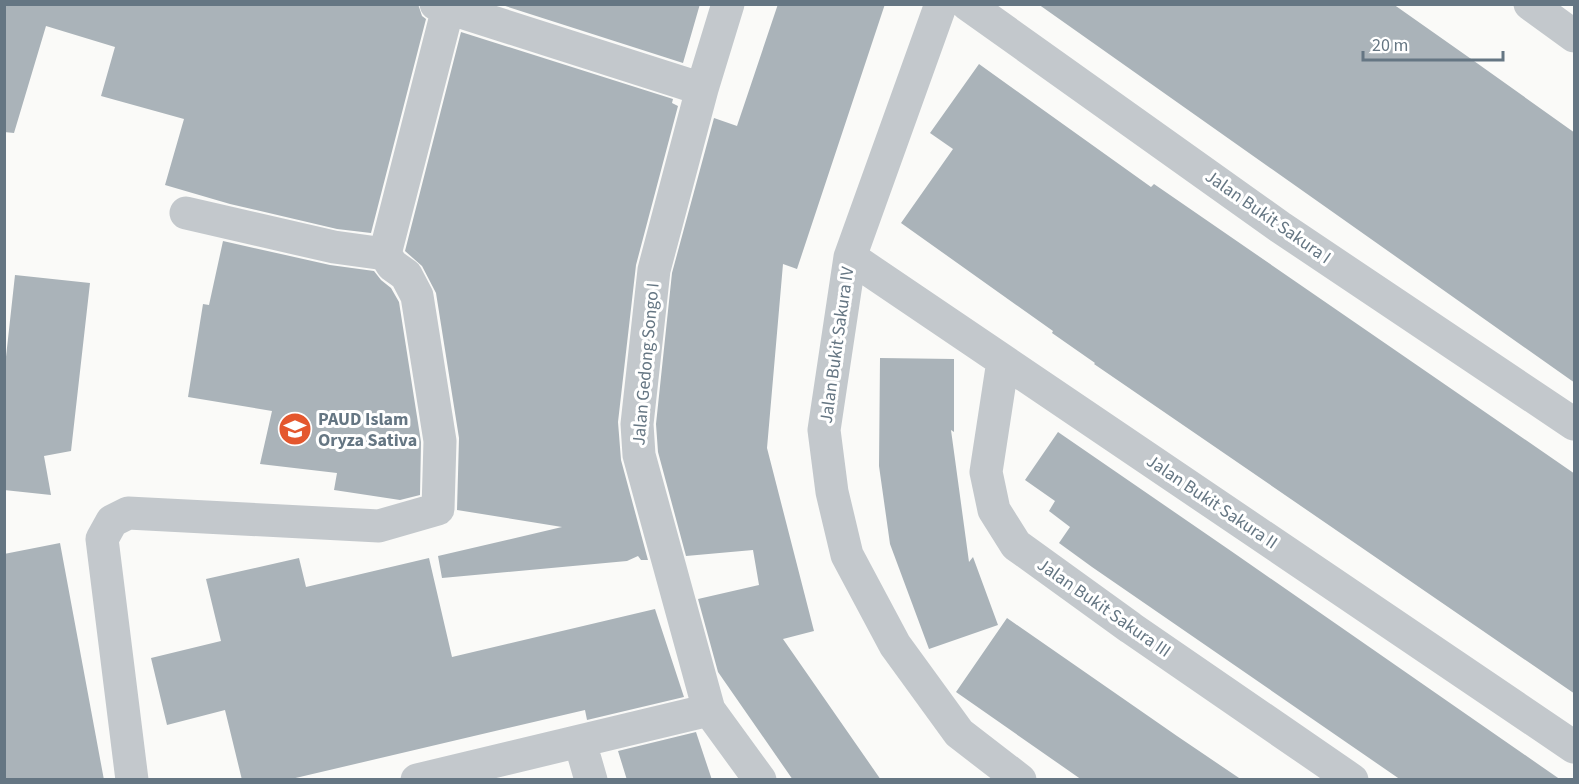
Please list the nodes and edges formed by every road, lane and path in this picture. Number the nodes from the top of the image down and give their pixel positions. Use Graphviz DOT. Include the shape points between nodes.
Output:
graph roads {
  1 [pos="728,4"];
  2 [pos="941,4"];
  3 [pos="967,4"];
  4 [pos="1530,4"];
  5 [pos="458,8"];
  6 [pos="1575,36"];
  7 [pos="702,89"];
  8 [pos="186,213"];
  9 [pos="385,254"];
  10 [pos="850,257"];
  11 [pos="1003,361"];
  12 [pos="1575,424"];
  13 [pos="709,710"];
  14 [pos="580,742"];
  15 [pos="1575,747"];
  16 [pos="132,780"];
  17 [pos="417,780"];
  18 [pos="591,780"];
  19 [pos="760,780"];
  20 [pos="1020,780"];
  21 [pos="1352,780"];
  1 -- 7 [label="street, Jalan Gedong Songo I"];
  2 -- 10 [label="street, Jalan Bukit Sakura IV"];
  3 -- 12 [label="street, Jalan Bukit Sakura I" via="1280,227"];
  4 -- 6 [label="street"];
  5 -- 7 [label="street"];
  5 -- 9 [label="street"];
  7 -- 13 [label="street, Jalan Gedong Songo I" via="654,270 637,424 639,455"];
  8 -- 9 [label="street" via="334,247"];
  9 -- 16 [label="street" via="406,275 417,296 440,441 438,509 379,526 128,513 112,521 102,539"];
  10 -- 11 [label="street, Jalan Bukit Sakura II"];
  10 -- 20 [label="street, Jalan Bukit Sakura IV" via="824,430 832,492 847,555 895,645 959,733"];
  11 -- 15 [label="street, Jalan Bukit Sakura II"];
  11 -- 21 [label="street, Jalan Bukit Sakura III" via="986,472 994,510 1016,545"];
  13 -- 14 [label="street"];
  13 -- 19 [label="street, Jalan Gedong Songo I"];
  14 -- 17 [label="street"];
  14 -- 18 [label="street"];
}
